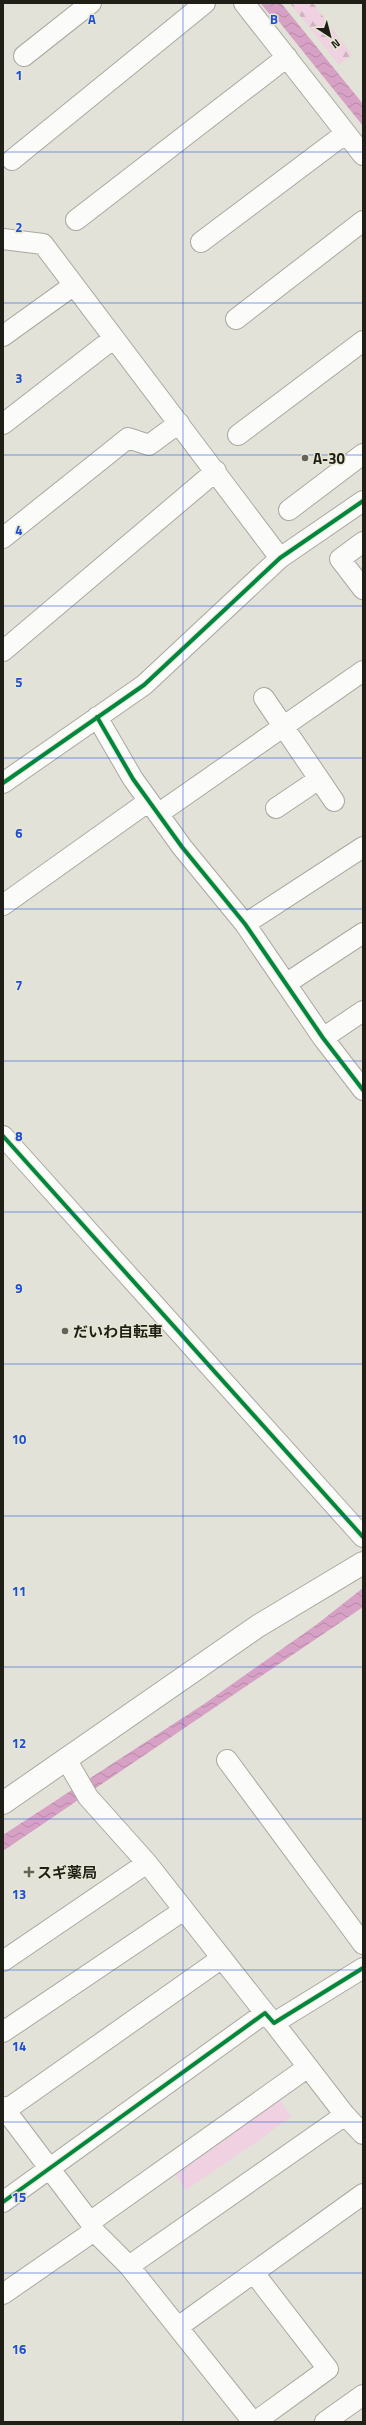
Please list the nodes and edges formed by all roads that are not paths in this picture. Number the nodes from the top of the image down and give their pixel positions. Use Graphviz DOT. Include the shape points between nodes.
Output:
graph roads {
  1 [pos="91,3"];
  2 [pos="205,3"];
  3 [pos="244,3"];
  4 [pos="24,56"];
  5 [pos="287,57"];
  6 [pos="346,133"];
  7 [pos="363,155"];
  8 [pos="12,160"];
  9 [pos="76,220"];
  10 [pos="363,221"];
  11 [pos="3,238"];
  12 [pos="201,242"];
  13 [pos="74,285"];
  14 [pos="236,319"];
  15 [pos="3,336"];
  16 [pos="114,338"];
  17 [pos="363,341"];
  18 [pos="179,423"];
  19 [pos="3,424"];
  20 [pos="238,435"];
  21 [pos="363,454"];
  22 [pos="216,471"];
  23 [pos="363,501"];
  24 [pos="289,510"];
  25 [pos="3,538"];
  26 [pos="363,542"];
  27 [pos="280,558"];
  28 [pos="363,589"];
  29 [pos="3,651"];
  30 [pos="363,671"];
  31 [pos="264,698"];
  32 [pos="97,717"];
  33 [pos="284,726"];
  34 [pos="319,778"];
  35 [pos="3,783"];
  36 [pos="334,801"];
  37 [pos="154,807"];
  38 [pos="276,808"];
  39 [pos="363,847"];
  40 [pos="3,906"];
  41 [pos="245,924"];
  42 [pos="363,934"];
  43 [pos="287,983"];
  44 [pos="363,1011"];
  45 [pos="323,1038"];
  46 [pos="363,1090"];
  47 [pos="3,1136"];
  48 [pos="363,1537"];
  49 [pos="363,1563"];
  50 [pos="66,1759"];
  51 [pos="227,1760"];
  52 [pos="3,1803"];
  53 [pos="148,1863"];
  54 [pos="184,1910"];
  55 [pos="363,1944"];
  56 [pos="222,1958"];
  57 [pos="3,1960"];
  58 [pos="360,1975"];
  59 [pos="269,2018"];
  60 [pos="3,2032"];
  61 [pos="308,2067"];
  62 [pos="345,2115"];
  63 [pos="7,2118"];
  64 [pos="363,2134"];
  65 [pos="48,2169"];
  66 [pos="363,2194"];
  67 [pos="3,2202"];
  68 [pos="92,2226"];
  69 [pos="129,2266"];
  70 [pos="254,2273"];
  71 [pos="3,2294"];
  72 [pos="178,2327"];
  73 [pos="363,2395"];
  74 [pos="254,2422"];
  75 [pos="325,2422"];
  1 -- 4 [label="street"];
  2 -- 8 [label="street"];
  3 -- 5 [label="street"];
  5 -- 6 [label="street"];
  5 -- 9 [label="street"];
  6 -- 7 [label="street"];
  6 -- 12 [label="street"];
  10 -- 14 [label="street"];
  11 -- 13 [label="street" via="43,244"];
  13 -- 15 [label="street"];
  13 -- 16 [label="street"];
  16 -- 18 [label="street"];
  16 -- 19 [label="street"];
  17 -- 20 [label="street"];
  18 -- 22 [label="street"];
  18 -- 25 [label="street" via="149,445 128,438"];
  21 -- 24 [label="street"];
  22 -- 27 [label="street"];
  22 -- 29 [label="street"];
  23 -- 27 [label="street"];
  26 -- 28 [label="street" via="340,559"];
  27 -- 32 [label="street" via="144,685"];
  30 -- 33 [label="street"];
  31 -- 33 [label="street"];
  32 -- 35 [label="street"];
  32 -- 37 [label="street" via="133,779"];
  33 -- 34 [label="street"];
  33 -- 37 [label="street"];
  34 -- 36 [label="street"];
  34 -- 38 [label="street"];
  37 -- 40 [label="street"];
  37 -- 41 [label="street"];
  39 -- 41 [label="street"];
  41 -- 43 [label="street"];
  42 -- 43 [label="street"];
  43 -- 45 [label="street"];
  44 -- 45 [label="street"];
  45 -- 46 [label="street"];
  47 -- 48 [label="street"];
  49 -- 50 [label="street" via="258,1626"];
  50 -- 52 [label="street"];
  50 -- 53 [label="street" via="83,1789"];
  51 -- 55 [label="street"];
  53 -- 54 [label="street"];
  53 -- 57 [label="street"];
  54 -- 56 [label="street"];
  54 -- 60 [label="street"];
  56 -- 59 [label="street"];
  56 -- 63 [label="street"];
  58 -- 59 [label="street"];
  59 -- 61 [label="street"];
  59 -- 65 [label="street"];
  61 -- 62 [label="street"];
  61 -- 68 [label="street"];
  62 -- 64 [label="street"];
  62 -- 69 [label="street"];
  63 -- 65 [label="street"];
  65 -- 67 [label="street"];
  65 -- 68 [label="street"];
  66 -- 70 [label="street"];
  68 -- 69 [label="street"];
  68 -- 71 [label="street"];
  69 -- 72 [label="street"];
  70 -- 72 [label="street"];
  70 -- 74 [label="street" via="328,2369"];
  72 -- 74 [label="street"];
  73 -- 75 [label="street"];
}
